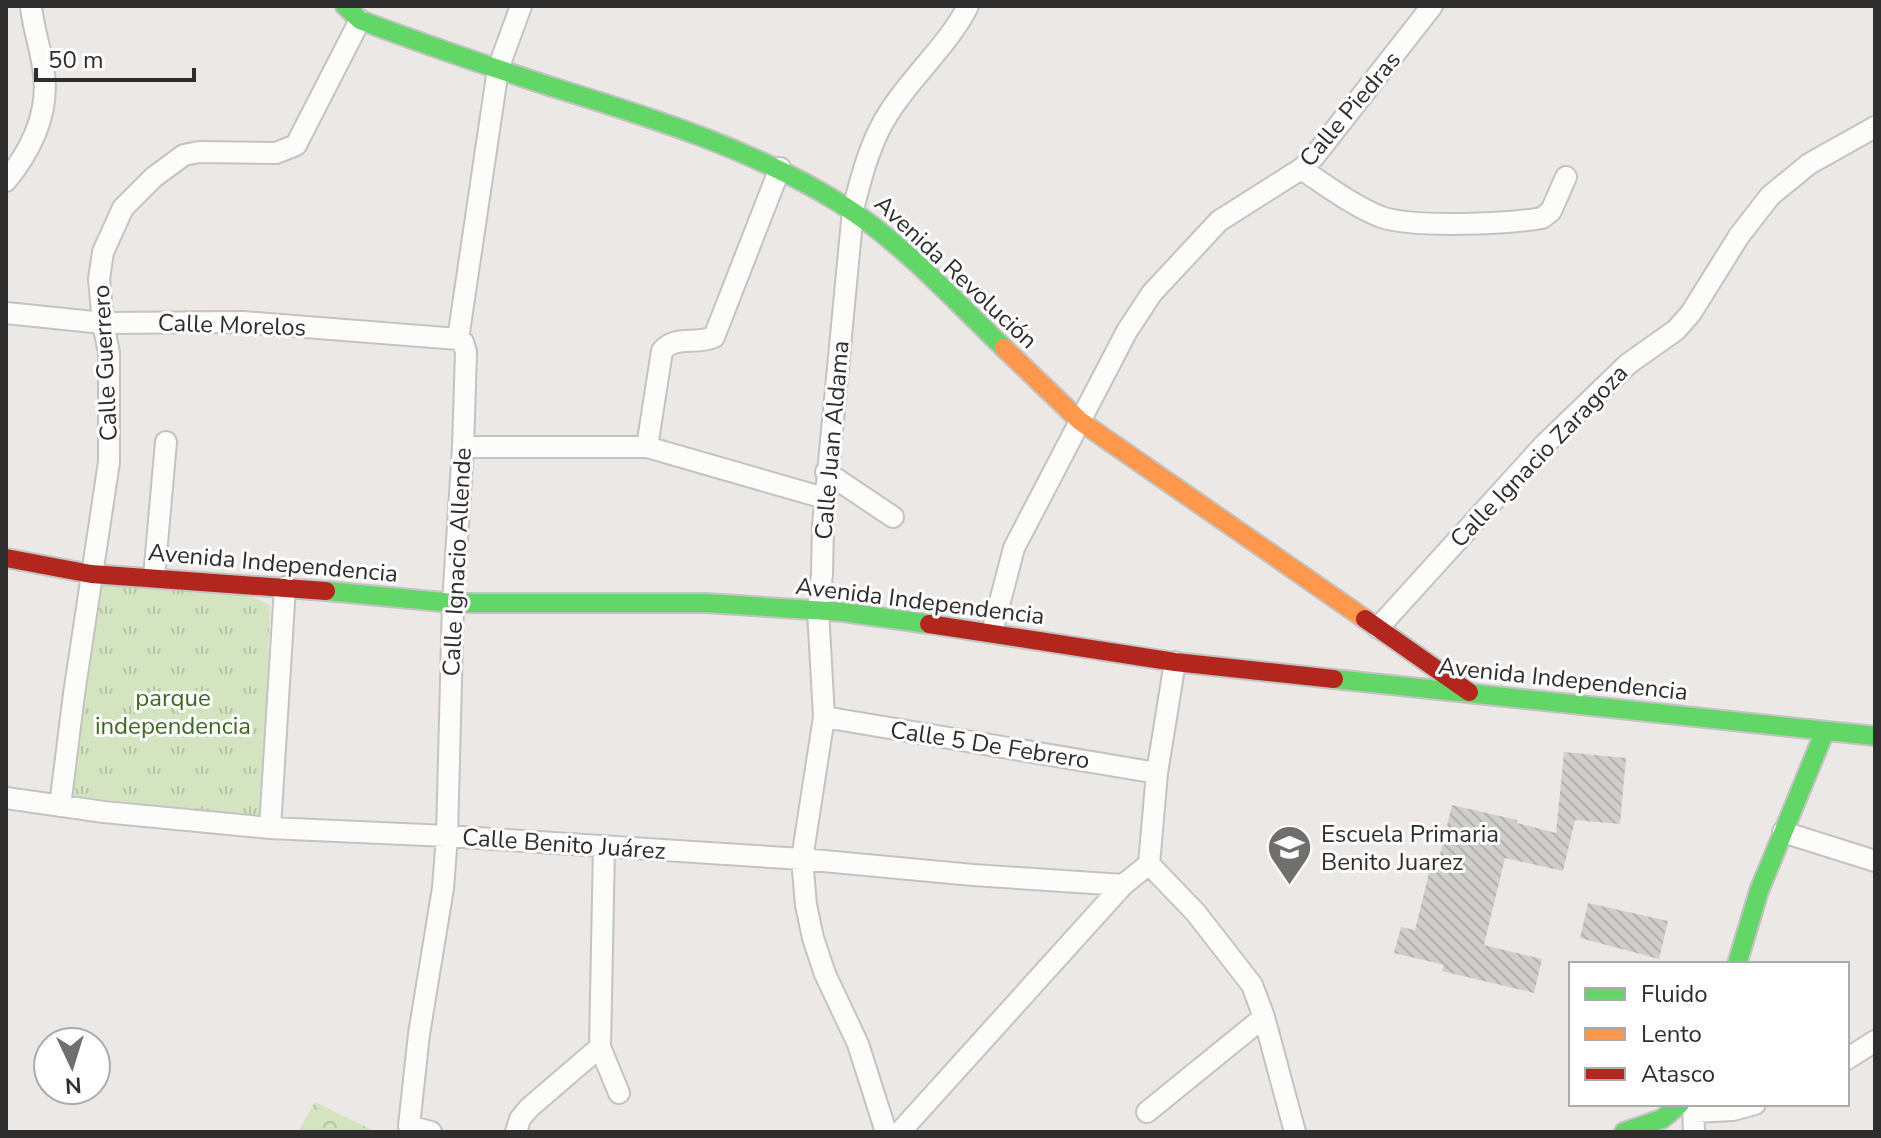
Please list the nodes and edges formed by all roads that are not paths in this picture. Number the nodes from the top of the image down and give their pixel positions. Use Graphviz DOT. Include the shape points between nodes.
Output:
graph roads {
  1 [pos="31,6"];
  2 [pos="521,6"];
  3 [pos="968,6"];
  4 [pos="1432,6"];
  5 [pos="353,13"];
  6 [pos="498,69"];
  7 [pos="1875,127"];
  8 [pos="780,168"];
  9 [pos="1301,169"];
  10 [pos="1566,177"];
  11 [pos="6,181"];
  12 [pos="853,210"];
  13 [pos="6,313"];
  14 [pos="103,323"];
  15 [pos="458,339"];
  16 [pos="1080,421"];
  17 [pos="166,442"];
  18 [pos="463,447"];
  19 [pos="647,447"];
  20 [pos="826,472"];
  21 [pos="824,498"];
  22 [pos="893,517"];
  23 [pos="6,558"];
  24 [pos="91,574"];
  25 [pos="154,577"];
  26 [pos="285,587"];
  27 [pos="453,603"];
  28 [pos="818,610"];
  29 [pos="1378,628"];
  30 [pos="992,632"];
  31 [pos="1175,662"];
  32 [pos="1471,693"];
  33 [pos="824,717"];
  34 [pos="1825,731"];
  35 [pos="1875,736"];
  36 [pos="1157,773"];
  37 [pos="6,798"];
  38 [pos="60,806"];
  39 [pos="270,828"];
  40 [pos="1783,832"];
  41 [pos="447,836"];
  42 [pos="604,847"];
  43 [pos="802,859"];
  44 [pos="1875,861"];
  45 [pos="1149,864"];
  46 [pos="1123,885"];
  47 [pos="1738,962"];
  48 [pos="1264,1017"];
  49 [pos="1875,1041"];
  50 [pos="600,1047"];
  51 [pos="1849,1058"];
  52 [pos="619,1093"];
  53 [pos="1748,1106"];
  54 [pos="1147,1112"];
  55 [pos="1690,1113"];
  56 [pos="406,1129"];
  57 [pos="431,1132"];
  58 [pos="516,1132"];
  59 [pos="886,1132"];
  60 [pos="900,1132"];
  61 [pos="1295,1132"];
  62 [pos="1624,1132"];
  1 -- 11 [label="street" via="45,96 38,132"];
  2 -- 6 [label="street, Calle Ignacio Allende"];
  3 -- 12 [label="street, Calle Juan Aldama" via="879,129"];
  4 -- 9 [label="street, Calle Piedras"];
  5 -- 6 [label="street, Avenida Revolución"];
  5 -- 14 [label="street, Calle Guerrero" via="296,145 276,153 184,155 123,208 103,252"];
  6 -- 8 [label="street, Avenida Revolución" via="689,131"];
  6 -- 15 [label="street, Calle Ignacio Allende"];
  7 -- 29 [label="street, Calle Ignacio Zaragoza" via="1809,164 1770,196 1676,330 1628,364 1543,446"];
  8 -- 12 [label="street, Avenida Revolución"];
  8 -- 19 [label="street" via="714,337 673,342 662,351"];
  9 -- 10 [label="street" via="1379,216 1425,223 1542,218 1551,211"];
  9 -- 16 [label="street, Calle Piedras" via="1219,221 1176,264 1127,331"];
  12 -- 16 [label="street, Avenida Revolución" via="886,235"];
  12 -- 20 [label="street, Calle Juan Aldama"];
  13 -- 14 [label="street, Calle Morelos"];
  14 -- 15 [label="street, Calle Morelos" via="243,322"];
  14 -- 24 [label="street, Calle Guerrero" via="110,366 109,462"];
  15 -- 18 [label="street, Calle Ignacio Allende" via="466,352"];
  16 -- 29 [label="street, Avenida Revolución"];
  16 -- 30 [label="street, Calle Piedras" via="1014,548"];
  17 -- 25 [label="street"];
  18 -- 19 [label="street"];
  18 -- 27 [label="street, Calle Ignacio Allende"];
  19 -- 21 [label="street"];
  20 -- 21 [label="street, Calle Juan Aldama"];
  20 -- 22 [label="street"];
  21 -- 28 [label="street, Calle Juan Aldama"];
  23 -- 24 [label="street, Avenida Independencia"];
  24 -- 25 [label="street, Avenida Independencia"];
  24 -- 38 [label="street, Calle Guerrero"];
  25 -- 26 [label="street, Avenida Independencia"];
  26 -- 27 [label="street, Avenida Independencia"];
  26 -- 39 [label="street"];
  27 -- 28 [label="street, Avenida Independencia" via="705,603"];
  27 -- 41 [label="street, Calle Ignacio Allende"];
  28 -- 30 [label="street, Avenida Independencia"];
  28 -- 33 [label="street, Calle Juan Aldama"];
  29 -- 32 [label="street, Avenida Revolución"];
  30 -- 31 [label="street, Avenida Independencia"];
  31 -- 32 [label="street, Avenida Independencia"];
  31 -- 36 [label="street"];
  32 -- 34 [label="street, Avenida Independencia"];
  33 -- 36 [label="street, Calle 5 De Febrero"];
  33 -- 43 [label="street, Calle Juan Aldama"];
  34 -- 35 [label="street, Avenida Independencia"];
  34 -- 40 [label="street"];
  36 -- 45 [label="street"];
  37 -- 38 [label="street, Calle Benito Juárez"];
  38 -- 39 [label="street, Calle Benito Juárez"];
  39 -- 41 [label="street, Calle Benito Juárez"];
  40 -- 44 [label="street"];
  40 -- 47 [label="street"];
  41 -- 42 [label="street, Calle Benito Juárez"];
  41 -- 56 [label="street, Calle Ignacio Allende"];
  42 -- 43 [label="street, Calle Benito Juárez"];
  42 -- 50 [label="street"];
  43 -- 46 [label="street, Calle Benito Juárez"];
  43 -- 59 [label="street, Calle Juan Aldama" via="813,938 858,1044"];
  45 -- 46 [label="street"];
  45 -- 48 [label="street" via="1240,968"];
  46 -- 60 [label="street"];
  48 -- 54 [label="street"];
  48 -- 61 [label="street"];
  49 -- 51 [label="street"];
  50 -- 52 [label="street"];
  50 -- 58 [label="street" via="529,1108"];
  53 -- 55 [label="street"];
  55 -- 62 [label="street"];
  56 -- 57 [label="street"];
}
